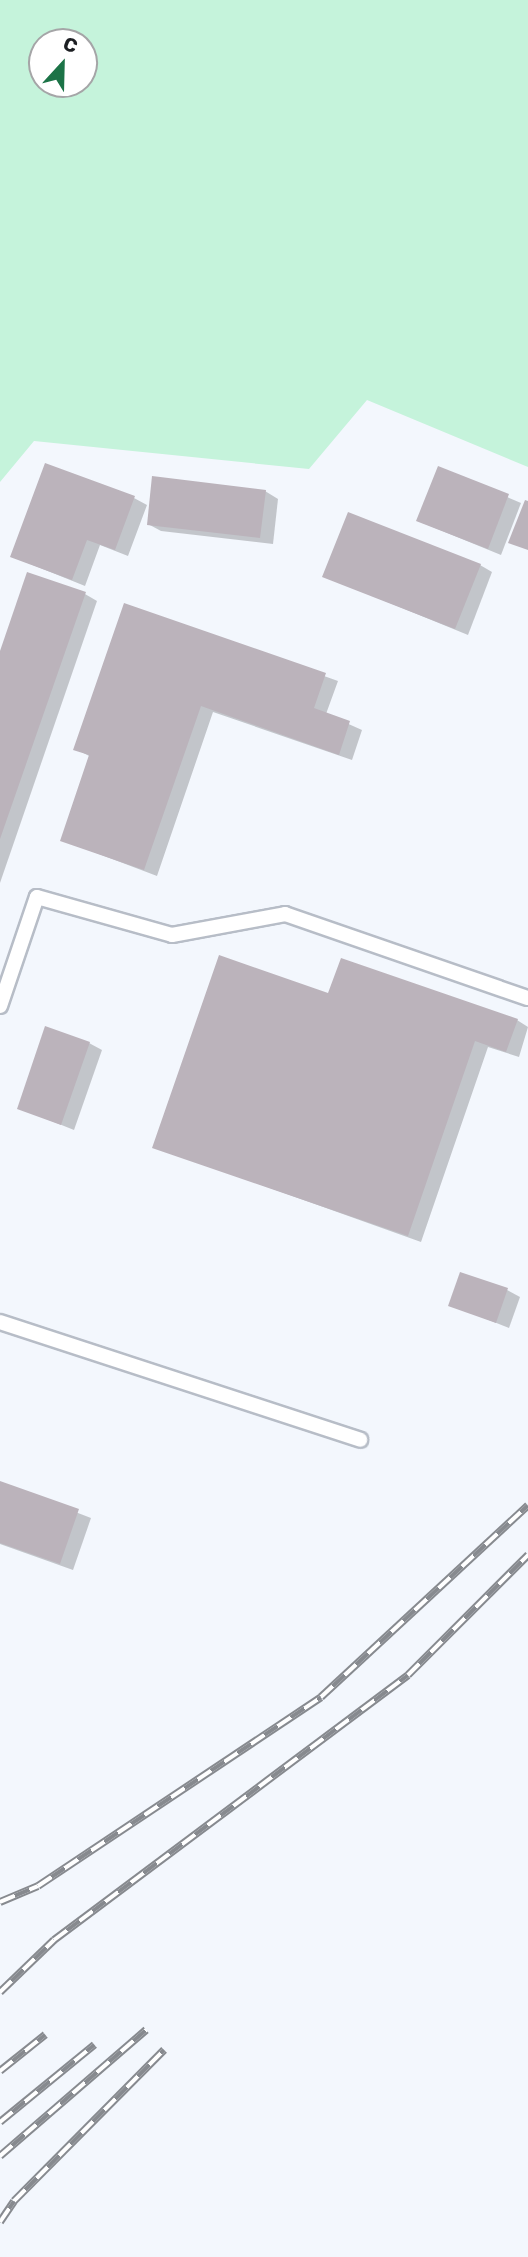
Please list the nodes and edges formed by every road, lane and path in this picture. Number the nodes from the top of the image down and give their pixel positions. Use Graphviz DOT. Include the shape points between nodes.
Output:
graph roads {
  1 [pos="528,998"];
  2 [pos="0,1006"];
  3 [pos="0,1322"];
  4 [pos="360,1440"];
  1 -- 2 [label="lane" via="285,914 172,935 37,897"];
  3 -- 4 [label="lane"];
}
